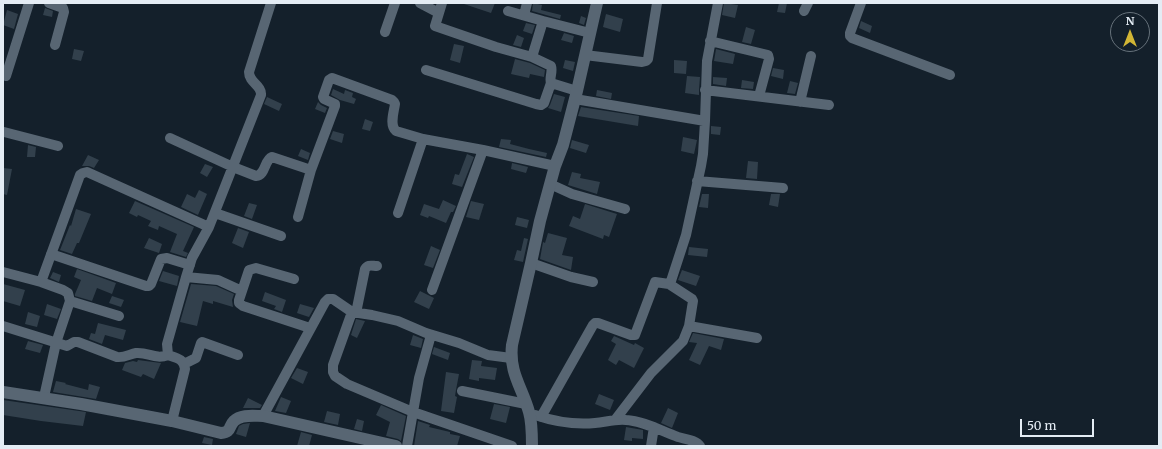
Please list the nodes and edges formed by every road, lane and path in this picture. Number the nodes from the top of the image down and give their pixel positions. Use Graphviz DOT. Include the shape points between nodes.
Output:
graph roads {
  1 [pos="29,3"];
  2 [pos="49,3"];
  3 [pos="271,3"];
  4 [pos="395,3"];
  5 [pos="420,3"];
  6 [pos="442,3"];
  7 [pos="526,3"];
  8 [pos="597,3"];
  9 [pos="657,3"];
  10 [pos="718,3"];
  11 [pos="862,3"];
  12 [pos="508,11"];
  13 [pos="439,13"];
  14 [pos="524,15"];
  15 [pos="543,21"];
  16 [pos="384,32"];
  17 [pos="590,33"];
  18 [pos="710,41"];
  19 [pos="55,45"];
  20 [pos="585,54"];
  21 [pos="811,56"];
  22 [pos="532,57"];
  23 [pos="426,70"];
  24 [pos="4,75"];
  25 [pos="950,75"];
  26 [pos="16,79"];
  27 [pos="551,83"];
  28 [pos="705,90"];
  29 [pos="576,95"];
  30 [pos="759,96"];
  31 [pos="800,102"];
  32 [pos="829,105"];
  33 [pos="705,121"];
  34 [pos="3,132"];
  35 [pos="3,136"];
  36 [pos="170,138"];
  37 [pos="423,139"];
  38 [pos="58,146"];
  39 [pos="483,150"];
  40 [pos="555,166"];
  41 [pos="233,167"];
  42 [pos="311,170"];
  43 [pos="697,181"];
  44 [pos="550,184"];
  45 [pos="783,188"];
  46 [pos="625,209"];
  47 [pos="215,213"];
  48 [pos="398,214"];
  49 [pos="298,217"];
  50 [pos="209,227"];
  51 [pos="281,236"];
  52 [pos="51,254"];
  53 [pos="531,263"];
  54 [pos="190,265"];
  55 [pos="377,266"];
  56 [pos="3,272"];
  57 [pos="186,277"];
  58 [pos="294,279"];
  59 [pos="41,282"];
  60 [pos="593,282"];
  61 [pos="669,284"];
  62 [pos="432,290"];
  63 [pos="242,291"];
  64 [pos="70,301"];
  65 [pos="354,312"];
  66 [pos="119,316"];
  67 [pos="3,326"];
  68 [pos="689,326"];
  69 [pos="310,328"];
  70 [pos="432,335"];
  71 [pos="757,338"];
  72 [pos="56,343"];
  73 [pos="168,355"];
  74 [pos="238,355"];
  75 [pos="511,358"];
  76 [pos="184,364"];
  77 [pos="462,391"];
  78 [pos="3,392"];
  79 [pos="44,397"];
  80 [pos="528,408"];
  81 [pos="412,412"];
  82 [pos="262,416"];
  83 [pos="541,417"];
  84 [pos="615,420"];
  85 [pos="172,421"];
  86 [pos="654,427"];
  87 [pos="396,446"];
  88 [pos="407,446"];
  89 [pos="512,446"];
  90 [pos="532,446"];
  91 [pos="652,446"];
  92 [pos="700,446"];
  1 -- 24 [label="street"];
  2 -- 19 [label="street" via="63,8 64,12"];
  3 -- 41 [label="street" via="249,72 251,79 260,88 261,95"];
  4 -- 16 [label="street"];
  5 -- 13 [label="street"];
  6 -- 13 [label="street"];
  7 -- 14 [label="street"];
  8 -- 17 [label="street"];
  9 -- 20 [label="street" via="646,61"];
  10 -- 18 [label="street"];
  11 -- 25 [label="street" via="850,33 852,38"];
  12 -- 14 [label="street"];
  13 -- 22 [label="street" via="435,26"];
  14 -- 15 [label="street"];
  15 -- 17 [label="street"];
  15 -- 22 [label="street"];
  17 -- 20 [label="street"];
  18 -- 28 [label="street"];
  18 -- 30 [label="street" via="768,55"];
  20 -- 29 [label="street"];
  21 -- 31 [label="street"];
  22 -- 27 [label="street" via="551,66"];
  23 -- 27 [label="street" via="541,105"];
  24 -- 26 [label="street"];
  27 -- 29 [label="street"];
  28 -- 30 [label="street"];
  28 -- 33 [label="street"];
  29 -- 33 [label="street"];
  29 -- 40 [label="street"];
  30 -- 31 [label="street"];
  31 -- 32 [label="street"];
  33 -- 43 [label="street" via="703,154"];
  34 -- 35 [label="street"];
  34 -- 38 [label="street"];
  36 -- 41 [label="street"];
  37 -- 39 [label="street"];
  37 -- 42 [label="street" via="393,128 395,104 392,100 332,78 323,97 335,106"];
  37 -- 48 [label="street"];
  39 -- 40 [label="street"];
  39 -- 62 [label="street"];
  40 -- 44 [label="street"];
  41 -- 42 [label="street" via="259,176 272,156"];
  41 -- 47 [label="street"];
  42 -- 49 [label="street"];
  43 -- 45 [label="street"];
  43 -- 61 [label="street" via="686,235"];
  44 -- 46 [label="street" via="572,194"];
  44 -- 53 [label="street"];
  47 -- 50 [label="street"];
  47 -- 51 [label="street"];
  50 -- 52 [label="street" via="87,172 80,175"];
  50 -- 54 [label="street"];
  52 -- 54 [label="street" via="146,286 150,286 161,260 168,258"];
  52 -- 59 [label="street"];
  53 -- 60 [label="street"];
  53 -- 75 [label="street"];
  54 -- 57 [label="street"];
  55 -- 65 [label="street" via="367,266 365,269"];
  56 -- 59 [label="street"];
  57 -- 63 [label="street" via="218,280"];
  57 -- 73 [label="street" via="167,344"];
  58 -- 63 [label="street" via="252,268"];
  59 -- 64 [label="street" via="68,293"];
  61 -- 68 [label="street" via="693,301"];
  61 -- 83 [label="street" via="655,282 635,334 631,335 598,323 593,325"];
  63 -- 69 [label="street" via="240,305"];
  64 -- 66 [label="street"];
  64 -- 72 [label="street"];
  65 -- 69 [label="street" via="333,299 328,299"];
  65 -- 70 [label="street" via="398,321"];
  65 -- 81 [label="street" via="333,365 335,376 347,384"];
  67 -- 72 [label="street"];
  68 -- 71 [label="street"];
  68 -- 84 [label="street" via="683,341 651,373"];
  69 -- 82 [label="street"];
  70 -- 75 [label="street" via="488,355"];
  70 -- 81 [label="street"];
  72 -- 73 [label="street" via="68,346 78,342 117,357 137,353 159,357"];
  72 -- 79 [label="street"];
  73 -- 76 [label="street" via="182,360"];
  74 -- 76 [label="street" via="202,342 196,358"];
  75 -- 80 [label="street" via="515,376"];
  76 -- 85 [label="street" via="185,369"];
  77 -- 80 [label="street"];
  78 -- 79 [label="street"];
  79 -- 85 [label="street"];
  80 -- 83 [label="street"];
  80 -- 90 [label="street"];
  81 -- 88 [label="street"];
  81 -- 89 [label="street"];
  82 -- 85 [label="street" via="247,416 235,420 226,433"];
  82 -- 87 [label="street"];
  83 -- 84 [label="street" via="583,424"];
  84 -- 86 [label="street" via="636,421"];
  86 -- 91 [label="street"];
  86 -- 92 [label="street" via="698,443"];
}
